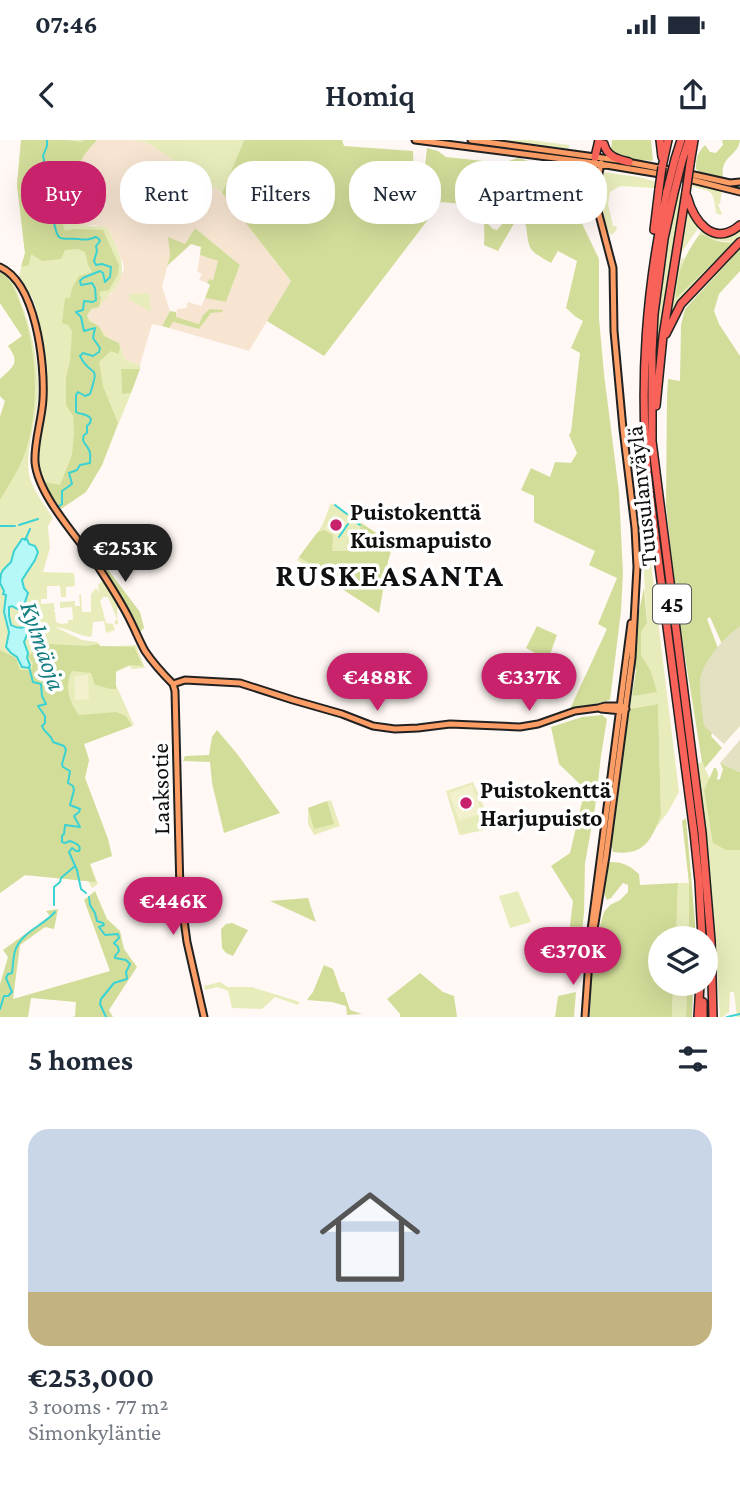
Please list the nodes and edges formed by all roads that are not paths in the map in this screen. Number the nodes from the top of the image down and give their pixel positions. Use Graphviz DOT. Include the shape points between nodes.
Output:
graph roads {
  1 [pos="415,140"];
  2 [pos="471,140"];
  3 [pos="660,140"];
  4 [pos="668,140"];
  5 [pos="681,140"];
  6 [pos="689,140"];
  7 [pos="694,140"];
  8 [pos="603,141"];
  9 [pos="663,158"];
  10 [pos="598,160"];
  11 [pos="682,161"];
  12 [pos="629,163"];
  13 [pos="740,184"];
  14 [pos="667,191"];
  15 [pos="686,192"];
  16 [pos="740,192"];
  17 [pos="740,225"];
  18 [pos="740,242"];
  19 [pos="0,267"];
  20 [pos="660,355"];
  21 [pos="656,481"];
  22 [pos="173,684"];
  23 [pos="622,709"];
  24 [pos="701,926"];
  25 [pos="702,996"];
  26 [pos="204,1017"];
  27 [pos="586,1017"];
  28 [pos="701,1017"];
  29 [pos="714,1017"];
  1 -- 10 [label="main road"];
  2 -- 10 [label="main road"];
  3 -- 9 [label="highway"];
  4 -- 9 [label="highway"];
  5 -- 11 [label="highway, Tuusulanväylä / 45"];
  6 -- 11 [label="highway, Tuusulanväylä / 45"];
  7 -- 11 [label="highway"];
  8 -- 10 [label="highway"];
  8 -- 12 [label="highway" via="611,156"];
  9 -- 14 [label="highway, bridge"];
  10 -- 12 [label="main road"];
  10 -- 16 [label="main road"];
  10 -- 23 [label="main road" via="593,184 612,278 636,540 635,603"];
  11 -- 14 [label="highway, Tuusulanväylä / 45, bridge"];
  11 -- 15 [label="highway, bridge"];
  12 -- 13 [label="main road"];
  13 -- 16 [label="main road"];
  14 -- 21 [label="highway, Tuusulanväylä / 45" via="652,352"];
  14 -- 24 [label="highway, Tuusulanväylä / 45" via="650,278 644,442 694,833"];
  15 -- 17 [label="highway" via="691,211 705,229 726,233"];
  15 -- 20 [label="highway"];
  18 -- 20 [label="highway" via="681,304"];
  19 -- 22 [label="main road" via="19,283 33,315 42,359 43,400 36,449 41,484 102,573 144,650"];
  20 -- 21 [label="highway"];
  21 -- 29 [label="highway, Tuusulanväylä / 45" via="702,833"];
  22 -- 23 [label="main road" via="185,680 240,683 395,729 450,724 520,727 575,711 606,706"];
  22 -- 26 [label="main road, Laaksotie" via="180,891"];
  23 -- 27 [label="main road" via="590,939"];
  25 -- 28 [label="highway"];
}
